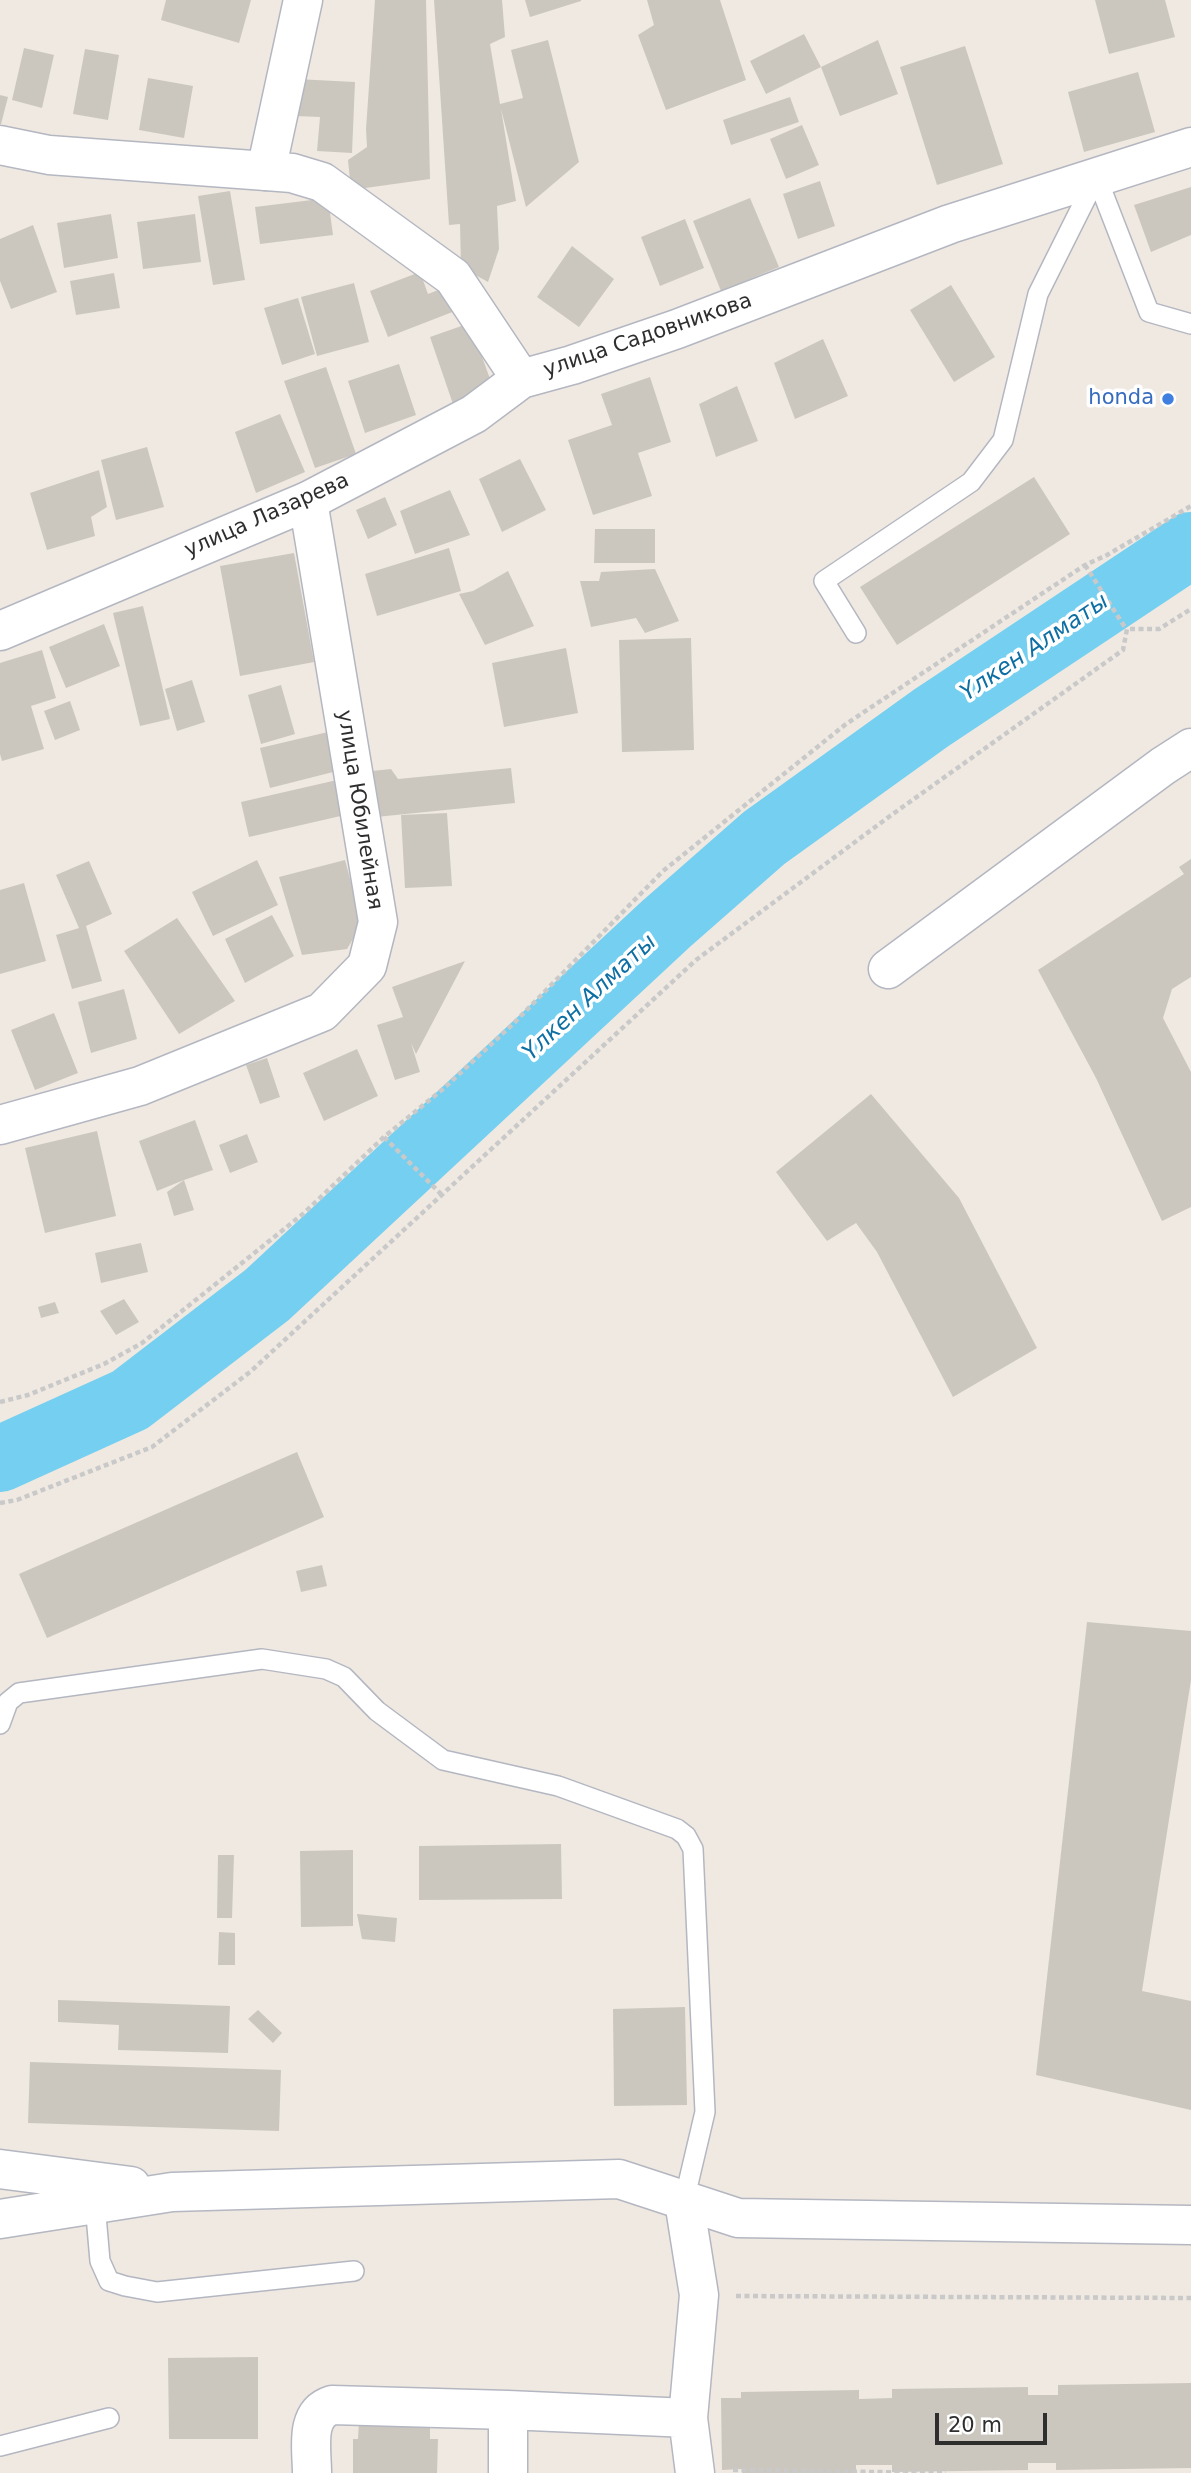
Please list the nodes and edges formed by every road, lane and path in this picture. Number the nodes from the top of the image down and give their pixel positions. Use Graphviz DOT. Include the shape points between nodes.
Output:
graph roads {
  1 [pos="303,0"];
  2 [pos="0,145"];
  3 [pos="1191,147"];
  4 [pos="266,171"];
  5 [pos="1097,178"];
  6 [pos="1191,324"];
  7 [pos="521,379"];
  8 [pos="308,501"];
  9 [pos="1191,506"];
  10 [pos="1084,565"];
  11 [pos="1191,609"];
  12 [pos="1127,629"];
  13 [pos="0,631"];
  14 [pos="856,634"];
  15 [pos="1191,748"];
  16 [pos="888,969"];
  17 [pos="0,1125"];
  18 [pos="384,1137"];
  19 [pos="441,1194"];
  20 [pos="0,1402"];
  21 [pos="0,1503"];
  22 [pos="0,1724"];
  23 [pos="0,2169"];
  24 [pos="172,2192"];
  25 [pos="684,2201"];
  26 [pos="95,2204"];
  27 [pos="0,2219"];
  28 [pos="1191,2225"];
  29 [pos="354,2271"];
  30 [pos="735,2296"];
  31 [pos="1191,2298"];
  32 [pos="509,2410"];
  33 [pos="109,2418"];
  34 [pos="688,2418"];
  35 [pos="0,2446"];
  36 [pos="708,2471"];
  37 [pos="312,2473"];
  38 [pos="508,2473"];
  39 [pos="946,2473"];
  1 -- 4 [label="street"];
  2 -- 4 [label="street, улица Садовникова" via="49,155"];
  3 -- 5 [label="street, улица Садовникова"];
  4 -- 7 [label="street, улица Садовникова" via="322,182 453,277"];
  5 -- 6 [label="lane" via="1149,312"];
  5 -- 7 [label="street, улица Садовникова" via="950,224 677,329"];
  5 -- 14 [label="lane" via="1038,295 1003,440 971,482 824,581"];
  7 -- 8 [label="street, улица Лазарева" via="474,414"];
  8 -- 13 [label="street, улица Лазарева"];
  8 -- 17 [label="street, улица Юбилейная" via="378,922 367,966 322,1012 141,1086"];
  9 -- 10 [label="path"];
  10 -- 12 [label="path"];
  10 -- 18 [label="path" via="846,724 663,872 513,1024"];
  11 -- 12 [label="path" via="1159,629"];
  12 -- 19 [label="path" via="1123,650 696,960"];
  15 -- 16 [label="street"];
  18 -- 19 [label="path"];
  18 -- 20 [label="path" via="303,1214 142,1343 104,1364"];
  19 -- 21 [label="path" via="250,1372 152,1447"];
  22 -- 25 [label="lane" via="8,1702 19,1693 262,1659 275,1661 326,1669 344,1677 377,1711 443,1760 558,1786 677,1829 694,1849 705,2112"];
  23 -- 24 [label="street"];
  24 -- 25 [label="street" via="619,2179"];
  24 -- 26 [label="street"];
  25 -- 28 [label="street" via="738,2218"];
  25 -- 34 [label="street" via="699,2295"];
  26 -- 27 [label="street"];
  26 -- 29 [label="lane" via="100,2261 109,2281 125,2286 157,2292"];
  30 -- 31 [label="path"];
  32 -- 34 [label="street"];
  32 -- 37 [label="street" via="332,2405 323,2408 312,2425"];
  32 -- 38 [label="street"];
  33 -- 35 [label="lane"];
  34 -- 36 [label="street"];
  36 -- 39 [label="path"];
}
